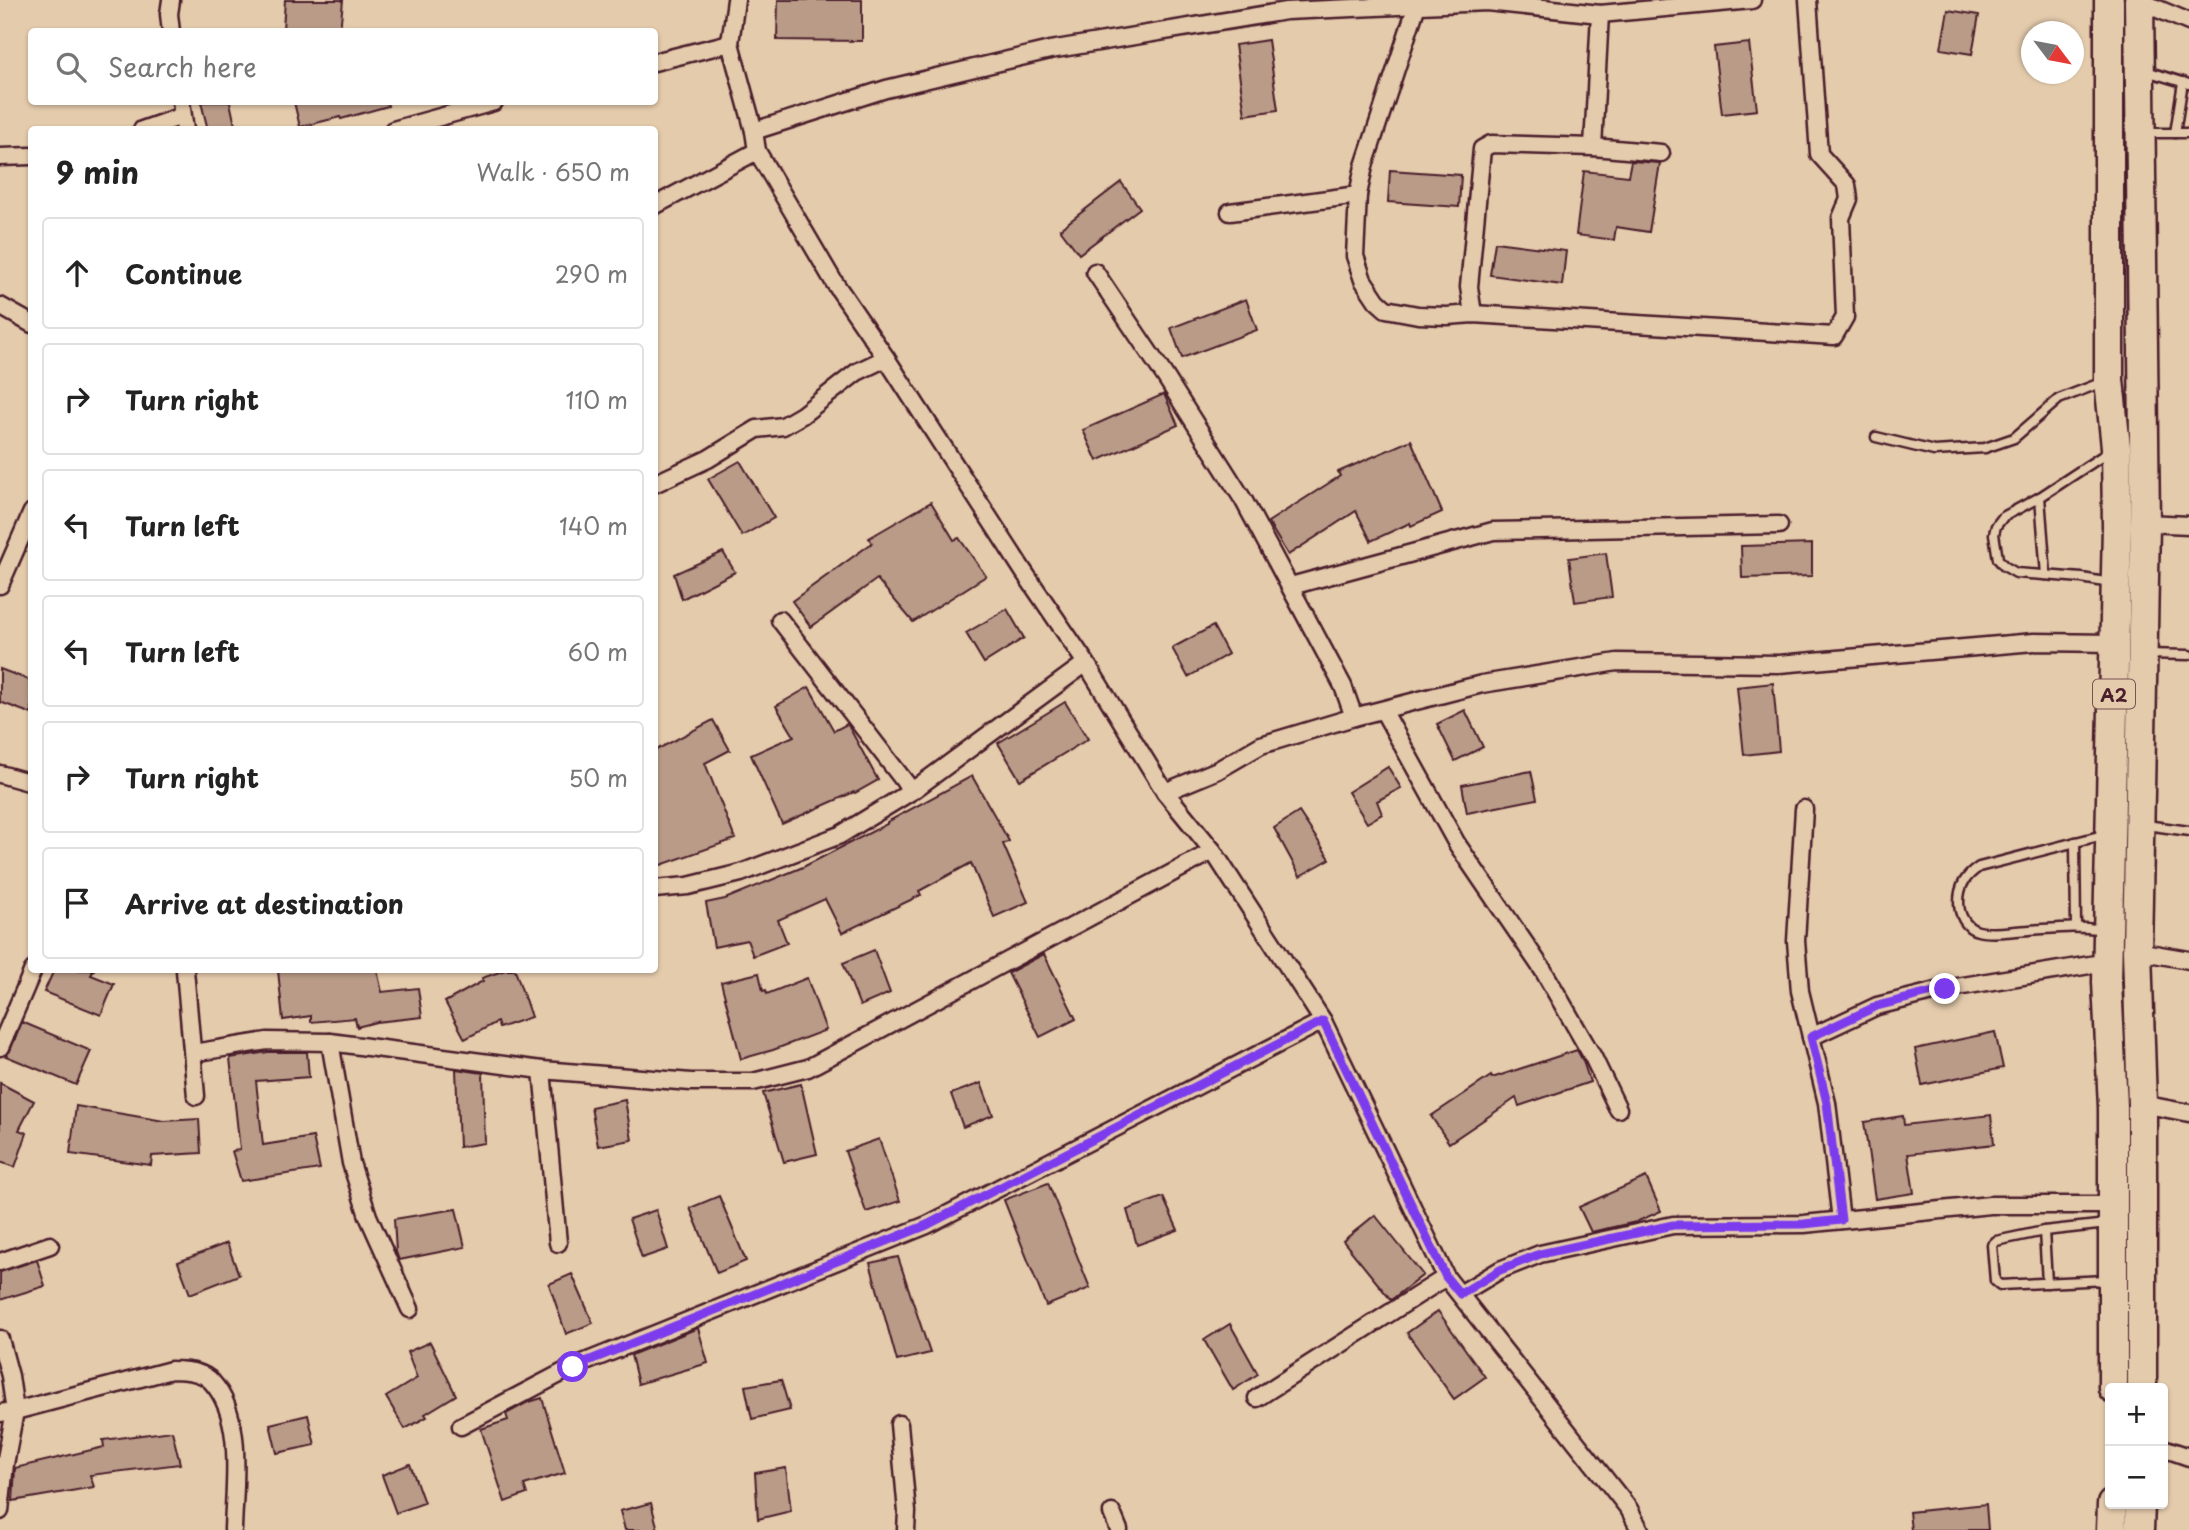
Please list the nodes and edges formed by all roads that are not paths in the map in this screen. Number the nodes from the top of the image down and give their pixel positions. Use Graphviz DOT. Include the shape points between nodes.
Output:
graph roads {
  1 [pos="171,0"];
  2 [pos="736,0"];
  3 [pos="1752,0"];
  4 [pos="1808,0"];
  5 [pos="2109,0"];
  6 [pos="2139,1"];
  7 [pos="1417,5"];
  8 [pos="1600,14"];
  9 [pos="2189,22"];
  10 [pos="171,28"];
  11 [pos="730,43"];
  12 [pos="658,61"];
  13 [pos="2140,69"];
  14 [pos="2186,83"];
  15 [pos="483,105"];
  16 [pos="183,116"];
  17 [pos="154,126"];
  18 [pos="407,126"];
  19 [pos="754,131"];
  20 [pos="2141,133"];
  21 [pos="2175,133"];
  22 [pos="2189,133"];
  23 [pos="1594,147"];
  24 [pos="757,151"];
  25 [pos="1661,153"];
  26 [pos="28,156"];
  27 [pos="0,158"];
  28 [pos="1358,195"];
  29 [pos="658,204"];
  30 [pos="1230,212"];
  31 [pos="1095,272"];
  32 [pos="0,306"];
  33 [pos="1473,314"];
  34 [pos="28,322"];
  35 [pos="886,358"];
  36 [pos="2109,380"];
  37 [pos="1876,437"];
  38 [pos="2116,447"];
  39 [pos="658,482"];
  40 [pos="2040,497"];
  41 [pos="28,521"];
  42 [pos="2145,523"];
  43 [pos="1779,525"];
  44 [pos="2189,525"];
  45 [pos="2046,575"];
  46 [pos="2,577"];
  47 [pos="2116,585"];
  48 [pos="1291,586"];
  49 [pos="780,620"];
  50 [pos="2115,643"];
  51 [pos="2143,654"];
  52 [pos="2189,655"];
  53 [pos="1086,663"];
  54 [pos="1383,710"];
  55 [pos="1354,718"];
  56 [pos="0,774"];
  57 [pos="28,782"];
  58 [pos="912,791"];
  59 [pos="1166,792"];
  60 [pos="1804,809"];
  61 [pos="2126,828"];
  62 [pos="2189,831"];
  63 [pos="2075,842"];
  64 [pos="1213,851"];
  65 [pos="658,889"];
  66 [pos="2076,927"];
  67 [pos="2109,931"];
  68 [pos="2137,951"];
  69 [pos="2189,960"];
  70 [pos="2108,962"];
  71 [pos="32,973"];
  72 [pos="185,973"];
  73 [pos="1323,1021"];
  74 [pos="1811,1037"];
  75 [pos="330,1042"];
  76 [pos="0,1047"];
  77 [pos="193,1053"];
  78 [pos="542,1070"];
  79 [pos="197,1096"];
  80 [pos="2142,1104"];
  81 [pos="1618,1109"];
  82 [pos="2189,1113"];
  83 [pos="2113,1214"];
  84 [pos="1841,1220"];
  85 [pos="2044,1231"];
  86 [pos="558,1243"];
  87 [pos="50,1245"];
  88 [pos="0,1262"];
  89 [pos="1446,1277"];
  90 [pos="2113,1279"];
  91 [pos="2047,1283"];
  92 [pos="1460,1294"];
  93 [pos="410,1309"];
  94 [pos="0,1339"];
  95 [pos="2113,1383"];
  96 [pos="2142,1383"];
  97 [pos="1257,1398"];
  98 [pos="8,1412"];
  99 [pos="899,1424"];
  100 [pos="461,1426"];
  101 [pos="2168,1450"];
  102 [pos="2189,1457"];
  103 [pos="2112,1509"];
  104 [pos="2140,1509"];
  105 [pos="0,1511"];
  106 [pos="1112,1513"];
  107 [pos="233,1530"];
  108 [pos="906,1530"];
  109 [pos="1118,1530"];
  110 [pos="1640,1530"];
  111 [pos="2111,1530"];
  112 [pos="2139,1530"];
  1 -- 10 [label="street"];
  2 -- 11 [label="street"];
  3 -- 8 [label="street"];
  4 -- 33 [label="street" via="1819,155 1847,185 1849,199 1841,218 1845,317 1834,336"];
  5 -- 36 [label="highway, A2"];
  6 -- 9 [label="street"];
  6 -- 13 [label="highway, A2"];
  7 -- 8 [label="street" via="1487,2"];
  7 -- 19 [label="street" via="1286,11 1050,50 886,89"];
  7 -- 28 [label="street"];
  8 -- 23 [label="street"];
  11 -- 12 [label="street"];
  11 -- 19 [label="street"];
  13 -- 14 [label="lane"];
  13 -- 20 [label="highway, A2"];
  14 -- 21 [label="lane"];
  15 -- 18 [label="street"];
  16 -- 17 [label="street"];
  19 -- 24 [label="street"];
  20 -- 21 [label="lane"];
  20 -- 42 [label="highway, A2"];
  21 -- 22 [label="lane"];
  23 -- 25 [label="street"];
  23 -- 33 [label="street" via="1491,144 1482,149 1469,287"];
  24 -- 29 [label="street"];
  24 -- 35 [label="street" via="834,282"];
  26 -- 27 [label="street"];
  28 -- 30 [label="street"];
  28 -- 33 [label="street" via="1355,256 1377,301 1398,313"];
  31 -- 48 [label="street" via="1244,501"];
  32 -- 34 [label="street"];
  35 -- 39 [label="street" via="857,372 783,426 757,429"];
  35 -- 53 [label="street"];
  36 -- 37 [label="lane" via="2059,399 2014,438 1985,448 1934,451"];
  36 -- 38 [label="highway, A2"];
  38 -- 40 [label="lane"];
  38 -- 47 [label="highway, A2"];
  40 -- 45 [label="lane"];
  40 -- 45 [label="lane" via="2003,517 1994,534 1998,559 2004,566 2016,573"];
  41 -- 46 [label="street"];
  42 -- 44 [label="street"];
  42 -- 51 [label="highway, A2"];
  43 -- 48 [label="street" via="1493,531"];
  45 -- 47 [label="lane"];
  47 -- 50 [label="highway, A2"];
  48 -- 55 [label="street" via="1343,686"];
  49 -- 58 [label="street"];
  50 -- 54 [label="street" via="2034,642 1779,664 1617,662 1482,684"];
  50 -- 61 [label="highway, A2"];
  51 -- 52 [label="lane"];
  51 -- 61 [label="highway, A2"];
  53 -- 58 [label="street"];
  53 -- 59 [label="street"];
  54 -- 55 [label="street"];
  54 -- 81 [label="street" via="1457,845 1543,970"];
  55 -- 59 [label="street" via="1261,745"];
  56 -- 57 [label="street"];
  58 -- 65 [label="street" via="840,835 741,873"];
  59 -- 64 [label="street"];
  60 -- 74 [label="street" via="1796,941 1800,991"];
  61 -- 62 [label="lane"];
  61 -- 63 [label="lane"];
  61 -- 67 [label="highway, A2"];
  61 -- 68 [label="highway, A2"];
  63 -- 66 [label="lane"];
  63 -- 66 [label="lane" via="1979,867 1960,887 1959,905 1964,922 1977,931"];
  64 -- 73 [label="street"];
  64 -- 78 [label="street" via="808,1068 753,1082 691,1082"];
  66 -- 67 [label="lane"];
  67 -- 70 [label="highway, A2"];
  68 -- 69 [label="street"];
  68 -- 80 [label="highway, A2"];
  70 -- 74 [label="street" via="1945,989 1877,1006"];
  70 -- 83 [label="highway, A2"];
  71 -- 76 [label="street"];
  72 -- 77 [label="street"];
  73 -- 89 [label="street"];
  73 -- 100 [label="street" via="927,1225 573,1367"];
  74 -- 84 [label="street" via="1827,1103"];
  75 -- 77 [label="street" via="267,1041"];
  75 -- 78 [label="street"];
  75 -- 93 [label="street" via="351,1163 368,1216"];
  77 -- 79 [label="street"];
  78 -- 86 [label="street"];
  80 -- 82 [label="street"];
  80 -- 96 [label="highway, A2"];
  83 -- 84 [label="street" via="1990,1205"];
  83 -- 85 [label="lane"];
  83 -- 90 [label="highway, A2"];
  84 -- 92 [label="street" via="1673,1225 1540,1254 1500,1270"];
  85 -- 91 [label="lane"];
  85 -- 91 [label="lane" via="1992,1245 1997,1283"];
  87 -- 88 [label="street"];
  89 -- 92 [label="street"];
  89 -- 97 [label="street"];
  90 -- 91 [label="lane"];
  90 -- 95 [label="highway, A2"];
  92 -- 110 [label="street" via="1629,1509"];
  94 -- 98 [label="street" via="10,1376"];
  98 -- 105 [label="street"];
  98 -- 107 [label="street" via="171,1370 189,1370 211,1380 229,1411 235,1439"];
  99 -- 108 [label="street"];
  101 -- 102 [label="street"];
  103 -- 111 [label="highway"];
  104 -- 112 [label="highway"];
  106 -- 109 [label="street"];
}
